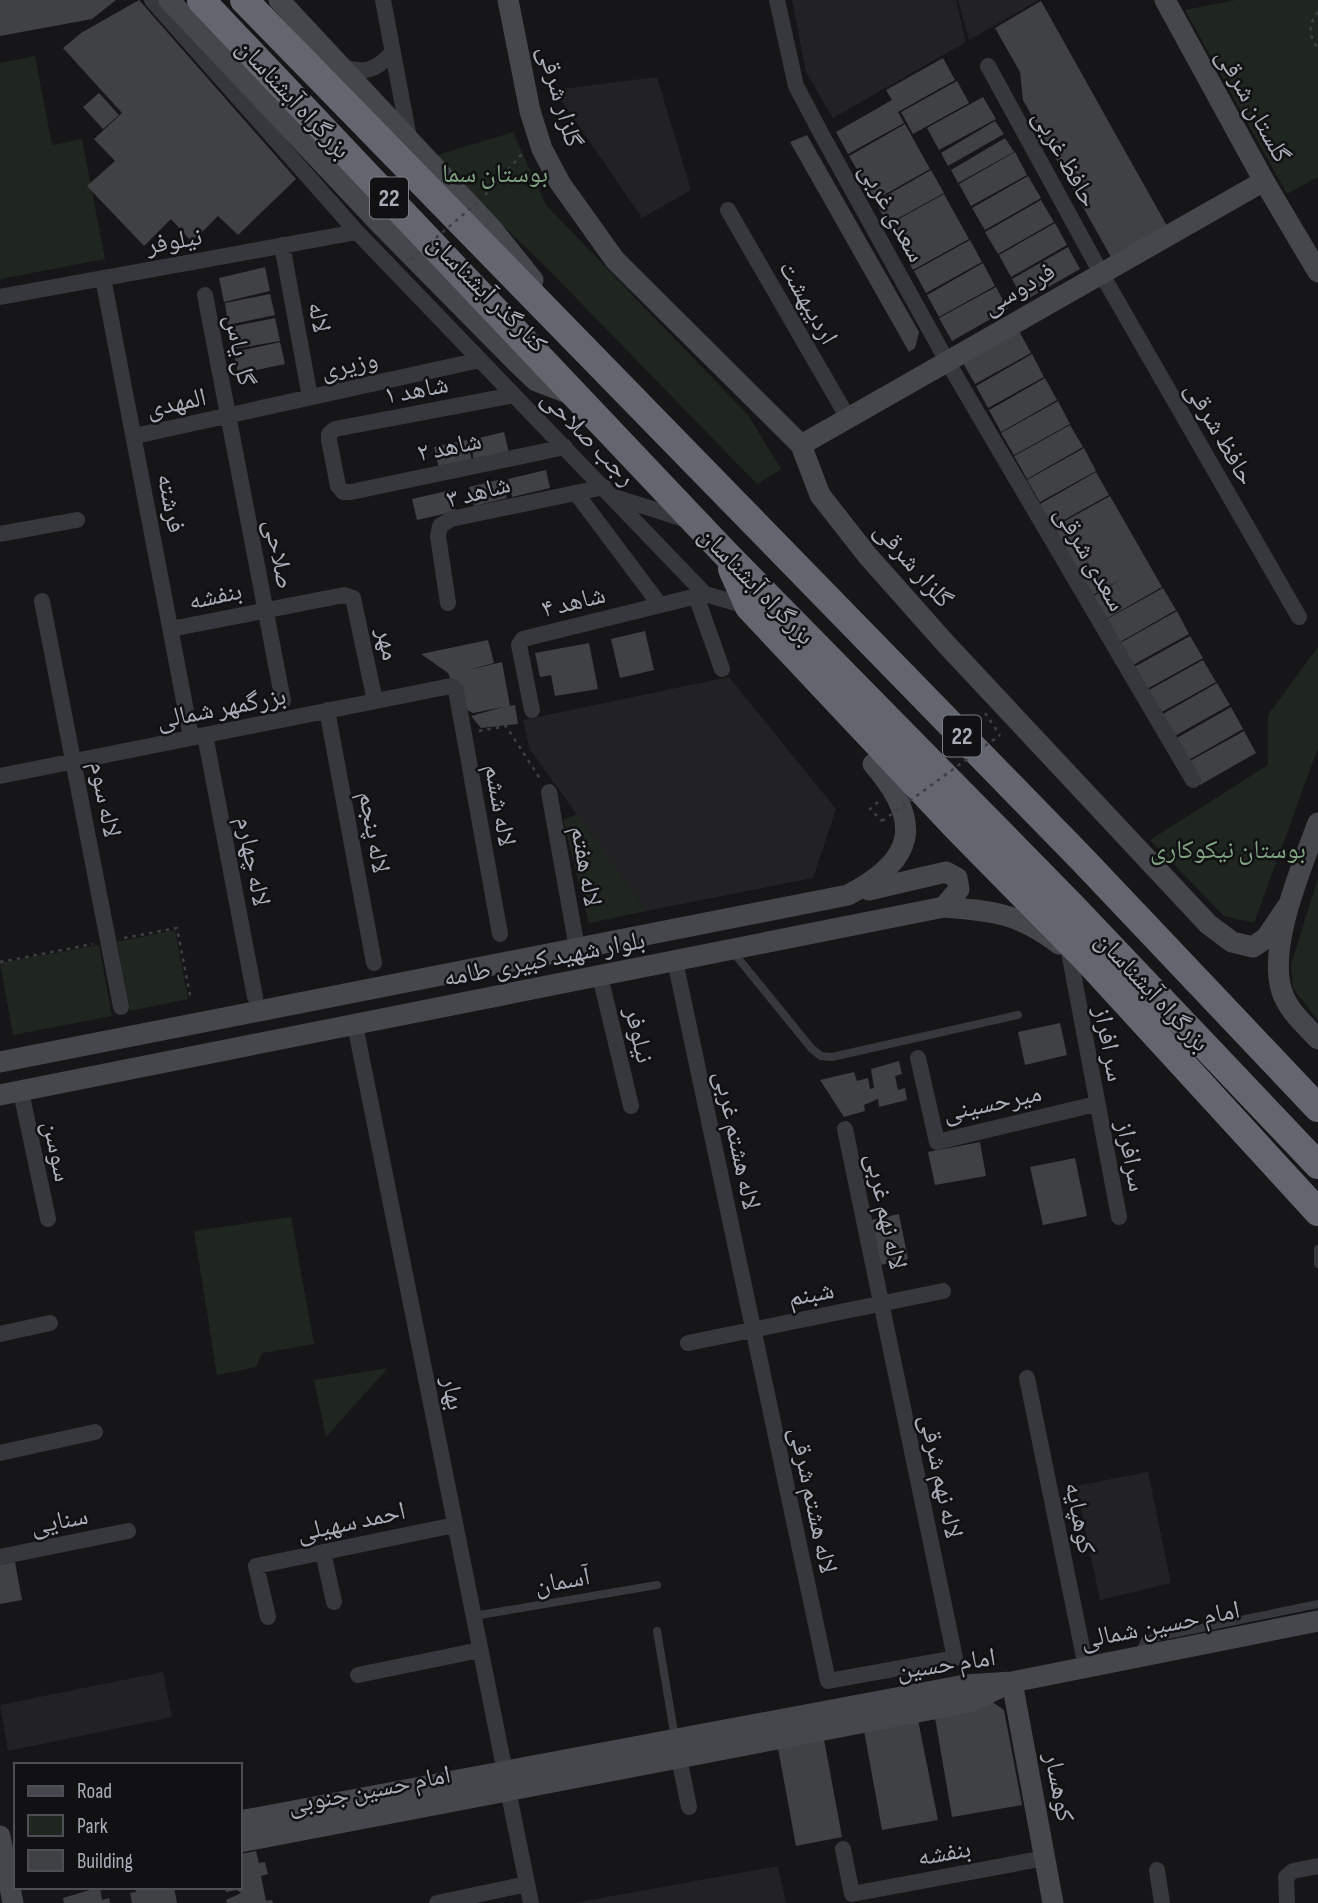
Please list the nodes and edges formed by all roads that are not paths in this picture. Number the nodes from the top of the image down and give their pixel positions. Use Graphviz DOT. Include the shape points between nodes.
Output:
graph roads {
  1 [pos="152,0"];
  2 [pos="169,0"];
  3 [pos="201,0"];
  4 [pos="244,0"];
  5 [pos="279,0"];
  6 [pos="383,0"];
  7 [pos="508,0"];
  8 [pos="777,0"];
  9 [pos="1165,0"];
  10 [pos="393,52"];
  11 [pos="988,66"];
  12 [pos="343,67"];
  13 [pos="409,138"];
  14 [pos="1264,181"];
  15 [pos="728,210"];
  16 [pos="358,232"];
  17 [pos="282,245"];
  18 [pos="1318,272"];
  19 [pos="1101,273"];
  20 [pos="103,278"];
  21 [pos="205,295"];
  22 [pos="0,297"];
  23 [pos="480,360"];
  24 [pos="947,361"];
  25 [pos="603,366"];
  26 [pos="514,394"];
  27 [pos="310,397"];
  28 [pos="576,397"];
  29 [pos="228,415"];
  30 [pos="848,418"];
  31 [pos="135,436"];
  32 [pos="801,444"];
  33 [pos="565,447"];
  34 [pos="608,491"];
  35 [pos="343,492"];
  36 [pos="576,492"];
  37 [pos="77,520"];
  38 [pos="697,523"];
  39 [pos="0,534"];
  40 [pos="723,551"];
  41 [pos="701,595"];
  42 [pos="353,598"];
  43 [pos="42,601"];
  44 [pos="448,603"];
  45 [pos="660,605"];
  46 [pos="750,607"];
  47 [pos="265,609"];
  48 [pos="1299,617"];
  49 [pos="790,619"];
  50 [pos="171,629"];
  51 [pos="722,669"];
  52 [pos="451,685"];
  53 [pos="283,701"];
  54 [pos="375,701"];
  55 [pos="327,710"];
  56 [pos="532,710"];
  57 [pos="198,736"];
  58 [pos="73,761"];
  59 [pos="873,764"];
  60 [pos="0,776"];
  61 [pos="1193,780"];
  62 [pos="549,792"];
  63 [pos="1318,823"];
  64 [pos="848,895"];
  65 [pos="944,907"];
  66 [pos="1287,907"];
  67 [pos="499,934"];
  68 [pos="578,948"];
  69 [pos="732,949"];
  70 [pos="1078,956"];
  71 [pos="675,961"];
  72 [pos="374,963"];
  73 [pos="600,976"];
  74 [pos="255,997"];
  75 [pos="121,1007"];
  76 [pos="1018,1015"];
  77 [pos="355,1025"];
  78 [pos="1318,1039"];
  79 [pos="918,1058"];
  80 [pos="0,1062"];
  81 [pos="21,1091"];
  82 [pos="1307,1092"];
  83 [pos="0,1095"];
  84 [pos="1097,1104"];
  85 [pos="631,1106"];
  86 [pos="1318,1108"];
  87 [pos="845,1129"];
  88 [pos="1318,1165"];
  89 [pos="1318,1212"];
  90 [pos="1119,1217"];
  91 [pos="48,1219"];
  92 [pos="1318,1249"];
  93 [pos="1318,1264"];
  94 [pos="943,1291"];
  95 [pos="881,1304"];
  96 [pos="50,1324"];
  97 [pos="753,1330"];
  98 [pos="0,1334"];
  99 [pos="688,1343"];
  100 [pos="1027,1378"];
  101 [pos="95,1432"];
  102 [pos="0,1453"];
  103 [pos="455,1525"];
  104 [pos="128,1531"];
  105 [pos="323,1552"];
  106 [pos="0,1557"];
  107 [pos="657,1585"];
  108 [pos="334,1602"];
  109 [pos="1318,1604"];
  110 [pos="474,1616"];
  111 [pos="268,1617"];
  112 [pos="1318,1621"];
  113 [pos="657,1630"];
  114 [pos="480,1650"];
  115 [pos="1149,1655"];
  116 [pos="1086,1667"];
  117 [pos="358,1675"];
  118 [pos="828,1681"];
  119 [pos="1012,1682"];
  120 [pos="678,1748"];
  121 [pos="506,1781"];
  122 [pos="689,1807"];
  123 [pos="242,1821"];
  124 [pos="0,1836"];
  125 [pos="242,1842"];
  126 [pos="843,1849"];
  127 [pos="1045,1858"];
  128 [pos="1318,1866"];
  129 [pos="1157,1870"];
  130 [pos="10,1878"];
  131 [pos="527,1884"];
  132 [pos="852,1898"];
  133 [pos="437,1903"];
  134 [pos="531,1903"];
  135 [pos="1053,1903"];
  136 [pos="1162,1903"];
  137 [pos="1287,1903"];
  1 -- 16 [label="street, رجب صلاحی"];
  2 -- 28 [label="street, کنارگذر آبشناسان" via="517,363 537,381"];
  3 -- 28 [label="highway, بزرگراه آبشناسان / 22"];
  4 -- 25 [label="highway, بزرگراه آبشناسان / 22"];
  5 -- 12 [label="street"];
  6 -- 10 [label="street"];
  7 -- 32 [label="street, گلزار شرقی" via="530,111 560,183 615,260"];
  8 -- 24 [label="street, سعدی غربی" via="796,86"];
  9 -- 14 [label="street, گلستان شرقی"];
  10 -- 12 [label="street" via="374,70"];
  10 -- 13 [label="street"];
  11 -- 19 [label="street, حافظ غربی"];
  12 -- 13 [label="street"];
  13 -- 25 [label="street" via="493,230"];
  14 -- 18 [label="street, گلستان شرقی"];
  14 -- 19 [label="street, فردوسی"];
  15 -- 30 [label="street, اردیبهشت"];
  16 -- 17 [label="street, نیلوفر"];
  16 -- 23 [label="street, رجب صلاحی"];
  17 -- 20 [label="street, نیلوفر"];
  17 -- 27 [label="street, لاله"];
  19 -- 24 [label="street, فردوسی"];
  19 -- 48 [label="street, حافظ شرقی"];
  20 -- 22 [label="street, نیلوفر"];
  20 -- 31 [label="street, فرشته"];
  21 -- 29 [label="street, گل یاس"];
  23 -- 26 [label="street, رجب صلاحی"];
  23 -- 27 [label="street, وزیری"];
  24 -- 30 [label="street, فردوسی"];
  24 -- 61 [label="street, سعدی شرقی"];
  25 -- 82 [label="highway, بزرگراه آبشناسان / 22"];
  26 -- 33 [label="street, رجب صلاحی"];
  26 -- 35 [label="street, شاهد ۱" via="335,429 329,434"];
  27 -- 29 [label="street, وزیری"];
  28 -- 38 [label="highway, بزرگراه آبشناسان / 22"];
  29 -- 31 [label="street, المهدی"];
  29 -- 47 [label="street, صلاحی"];
  30 -- 32 [label="street, فردوسی"];
  31 -- 50 [label="street, فرشته"];
  32 -- 66 [label="street, گلزار شرقی" via="820,495 867,555 1208,924 1232,942 1253,947 1266,938"];
  33 -- 34 [label="street, رجب صلاحی"];
  33 -- 35 [label="street, شاهد ۲"];
  34 -- 36 [label="street, شاهد ۳"];
  34 -- 38 [label="street"];
  34 -- 41 [label="street, رجب صلاحی"];
  36 -- 44 [label="street, شاهد ۳" via="451,519 440,526"];
  36 -- 45 [label="street"];
  37 -- 39 [label="street"];
  38 -- 40 [label="highway, بزرگراه آبشناسان / 22"];
  40 -- 46 [label="highway"];
  40 -- 49 [label="highway, بزرگراه آبشناسان / 22"];
  41 -- 45 [label="street, شاهد ۴"];
  41 -- 46 [label="street"];
  41 -- 51 [label="street"];
  42 -- 47 [label="street, بنفشه" via="344,595"];
  42 -- 54 [label="street, مهر"];
  43 -- 58 [label="street, لاله سوم"];
  45 -- 56 [label="street, شاهد ۴" via="523,639 519,645"];
  46 -- 49 [label="street"];
  46 -- 59 [label="highway" via="774,657"];
  46 -- 70 [label="highway"];
  47 -- 50 [label="street, بنفشه"];
  47 -- 53 [label="street, صلاحی"];
  49 -- 88 [label="highway, بزرگراه آبشناسان / 22" via="1064,897"];
  50 -- 57 [label="street, فرشته"];
  52 -- 54 [label="street, بزرگمهر شمالی"];
  52 -- 67 [label="street, لاله ششم" via="456,690"];
  54 -- 55 [label="street, بزرگمهر شمالی"];
  55 -- 57 [label="street, بزرگمهر شمالی"];
  55 -- 72 [label="street, لاله پنجم"];
  57 -- 58 [label="street, بزرگمهر شمالی"];
  57 -- 74 [label="street, لاله چهارم"];
  58 -- 60 [label="street, بزرگمهر شمالی"];
  58 -- 75 [label="street, لاله سوم"];
  59 -- 64 [label="street, بلوار شهید کبیری طامه" via="900,803 904,846 885,873"];
  62 -- 68 [label="street, لاله هفتم"];
  63 -- 66 [label="street"];
  64 -- 65 [label="street" via="946,872 957,878 959,889"];
  64 -- 68 [label="street, بلوار شهید کبیری طامه"];
  65 -- 69 [label="street, بلوار شهید کبیری طامه"];
  65 -- 70 [label="street, بلوار شهید کبیری طامه" via="1016,917"];
  66 -- 78 [label="street" via="1280,983 1293,1011"];
  68 -- 80 [label="street, بلوار شهید کبیری طامه"];
  69 -- 71 [label="street, بلوار شهید کبیری طامه"];
  69 -- 76 [label="lane" via="821,1056"];
  70 -- 84 [label="street, سر افراز"];
  70 -- 89 [label="highway"];
  71 -- 73 [label="street, بلوار شهید کبیری طامه"];
  71 -- 97 [label="street, لاله هشتم غربی"];
  73 -- 77 [label="street, بلوار شهید کبیری طامه"];
  73 -- 85 [label="street, نیلوفر"];
  77 -- 81 [label="street, بلوار شهید کبیری طامه"];
  77 -- 103 [label="street, بهار"];
  79 -- 84 [label="street, میرحسینی" via="937,1142"];
  81 -- 83 [label="street, بلوار شهید کبیری طامه"];
  81 -- 91 [label="street, سوسن"];
  82 -- 86 [label="highway, بزرگراه آبشناسان / 22"];
  84 -- 90 [label="street, سرافراز"];
  87 -- 95 [label="street, لاله نهم غربی"];
  92 -- 93 [label="lane"];
  94 -- 95 [label="street, شبنم"];
  95 -- 97 [label="street, شبنم"];
  95 -- 118 [label="street, لاله نهم شرقی" via="955,1658"];
  96 -- 98 [label="street"];
  97 -- 99 [label="street, شبنم"];
  97 -- 118 [label="street, لاله هشتم شرقی"];
  100 -- 116 [label="street, کوهپایه"];
  101 -- 102 [label="street"];
  103 -- 105 [label="street, احمد سهیلی"];
  103 -- 110 [label="street, بهار"];
  104 -- 106 [label="street, سنایی"];
  105 -- 108 [label="street"];
  105 -- 111 [label="street, احمد سهیلی" via="256,1566"];
  107 -- 110 [label="lane, آسمان"];
  109 -- 115 [label="lane" via="1145,1640 1142,1647"];
  110 -- 114 [label="street, بهار"];
  112 -- 115 [label="street, امام حسین شمالی"];
  113 -- 120 [label="lane"];
  114 -- 117 [label="street"];
  114 -- 121 [label="street, بهار"];
  115 -- 116 [label="street, امام حسین شمالی"];
  116 -- 119 [label="street, امام حسین شمالی"];
  119 -- 120 [label="street, امام حسین" via="970,1702"];
  119 -- 127 [label="street, کوهسار"];
  120 -- 121 [label="street, امام حسین"];
  120 -- 122 [label="street"];
  121 -- 123 [label="street, امام حسین جنوبی"];
  121 -- 125 [label="street, امام حسین جنوبی"];
  121 -- 131 [label="street, بهار"];
  124 -- 130 [label="street"];
  126 -- 132 [label="street, بنفشه"];
  127 -- 132 [label="street, بنفشه"];
  127 -- 135 [label="street, کوهسار"];
  128 -- 137 [label="street" via="1286,1877"];
  129 -- 136 [label="street"];
  131 -- 133 [label="street"];
  131 -- 134 [label="street, بهار"];
}
